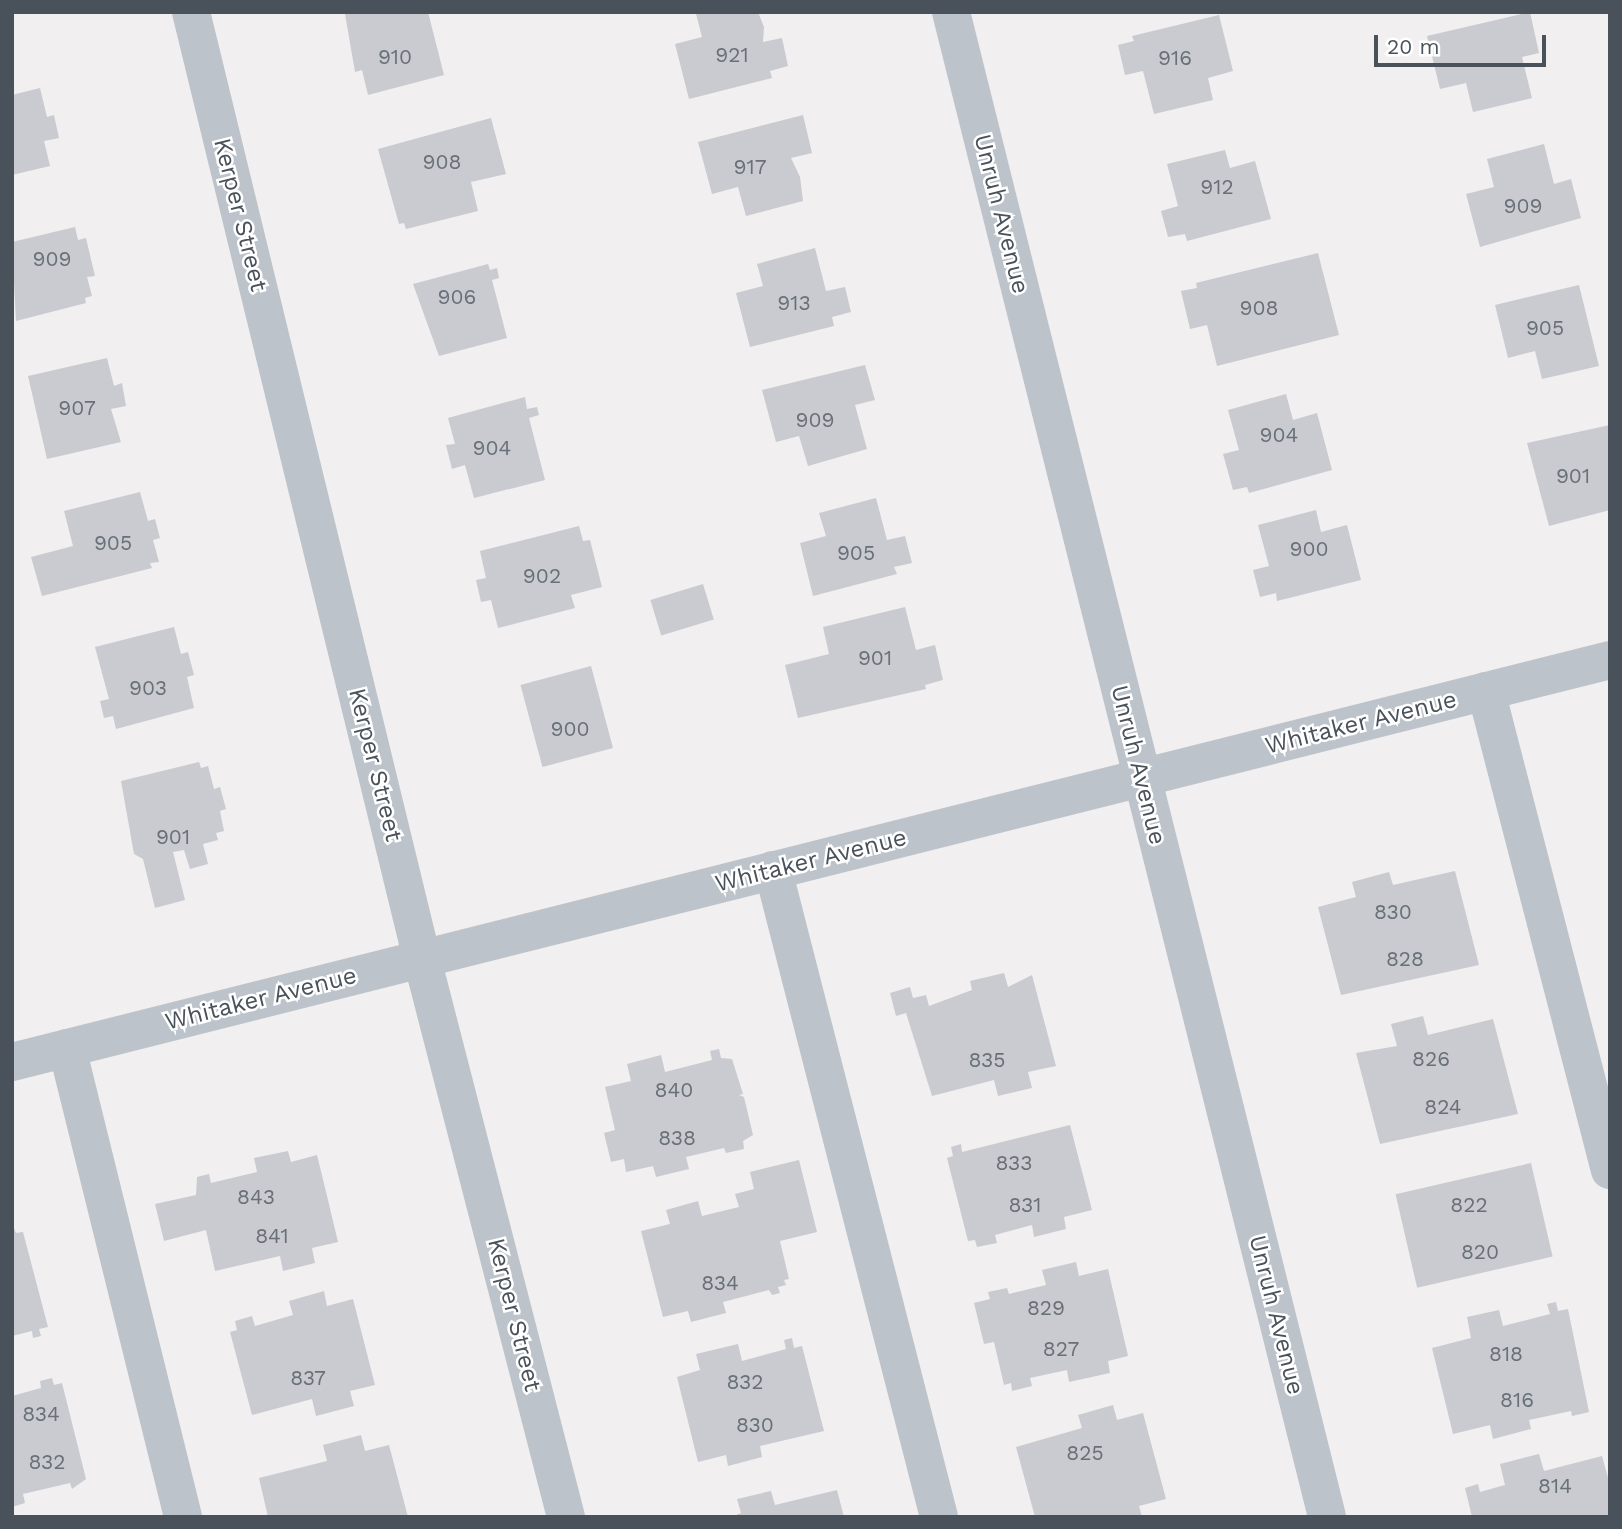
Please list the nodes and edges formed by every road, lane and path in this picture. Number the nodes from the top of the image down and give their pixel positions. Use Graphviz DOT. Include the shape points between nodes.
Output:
graph roads {
  1 [pos="191,12"];
  2 [pos="951,12"];
  3 [pos="1610,660"];
  4 [pos="1486,691"];
  5 [pos="1141,778"];
  6 [pos="773,870"];
  7 [pos="422,959"];
  8 [pos="66,1048"];
  9 [pos="12,1062"];
  10 [pos="1610,1170"];
  11 [pos="183,1517"];
  12 [pos="566,1517"];
  13 [pos="939,1517"];
  14 [pos="1327,1517"];
  1 -- 7 [label="street, Kerper Street"];
  2 -- 5 [label="street, Unruh Avenue"];
  3 -- 4 [label="street, Whitaker Avenue"];
  4 -- 5 [label="street, Whitaker Avenue"];
  4 -- 10 [label="street"];
  5 -- 6 [label="street, Whitaker Avenue"];
  5 -- 14 [label="street, Unruh Avenue"];
  6 -- 7 [label="street, Whitaker Avenue"];
  6 -- 13 [label="street"];
  7 -- 8 [label="street, Whitaker Avenue"];
  7 -- 12 [label="street, Kerper Street"];
  8 -- 9 [label="street, Whitaker Avenue"];
  8 -- 11 [label="street"];
}
